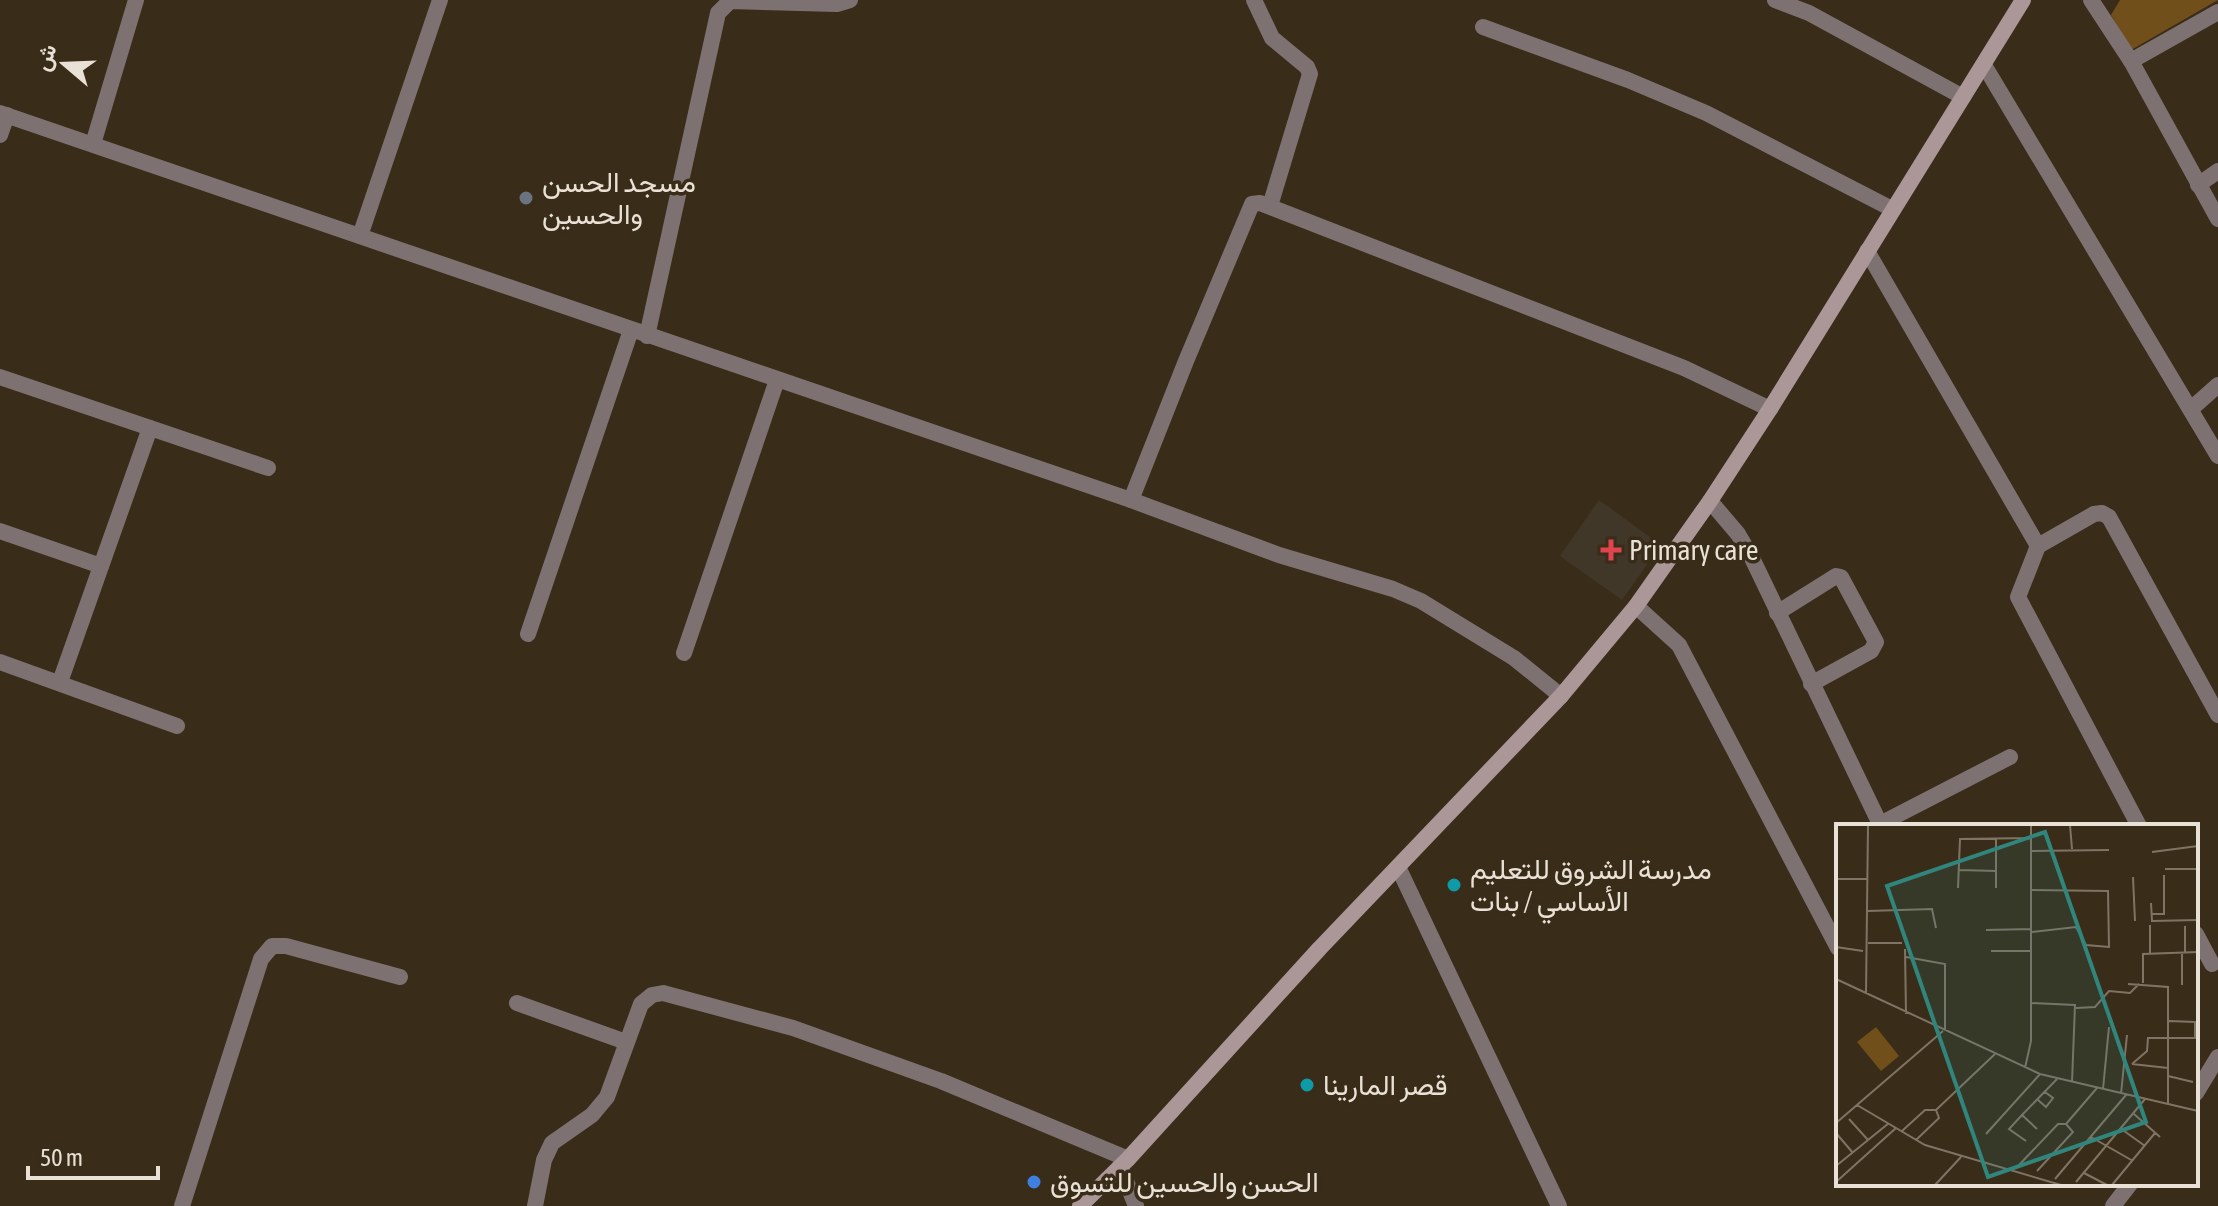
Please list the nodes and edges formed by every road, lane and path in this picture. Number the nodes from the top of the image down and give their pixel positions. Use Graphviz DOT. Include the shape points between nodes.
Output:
graph roads {
  1 [pos="136,0"];
  2 [pos="440,0"];
  3 [pos="850,0"];
  4 [pos="1254,0"];
  5 [pos="1775,0"];
  6 [pos="2023,0"];
  7 [pos="2091,0"];
  8 [pos="1806,7"];
  9 [pos="2218,12"];
  10 [pos="1483,27"];
  11 [pos="2131,61"];
  12 [pos="1984,65"];
  13 [pos="1963,97"];
  14 [pos="3,114"];
  15 [pos="0,135"];
  16 [pos="93,144"];
  17 [pos="2218,171"];
  18 [pos="2198,185"];
  19 [pos="1270,206"];
  20 [pos="1892,209"];
  21 [pos="2218,219"];
  22 [pos="360,236"];
  23 [pos="1867,251"];
  24 [pos="631,330"];
  25 [pos="647,336"];
  26 [pos="0,377"];
  27 [pos="777,380"];
  28 [pos="2218,385"];
  29 [pos="1770,409"];
  30 [pos="2191,409"];
  31 [pos="150,428"];
  32 [pos="2218,456"];
  33 [pos="268,468"];
  34 [pos="1131,500"];
  35 [pos="1710,501"];
  36 [pos="0,531"];
  37 [pos="2038,546"];
  38 [pos="101,566"];
  39 [pos="1636,606"];
  40 [pos="1777,613"];
  41 [pos="528,634"];
  42 [pos="684,653"];
  43 [pos="0,662"];
  44 [pos="60,682"];
  45 [pos="1811,684"];
  46 [pos="1561,696"];
  47 [pos="2218,715"];
  48 [pos="177,726"];
  49 [pos="2010,757"];
  50 [pos="1880,824"];
  51 [pos="1882,824"];
  52 [pos="2138,824"];
  53 [pos="1398,867"];
  54 [pos="2198,938"];
  55 [pos="1836,944"];
  56 [pos="2212,964"];
  57 [pos="400,977"];
  58 [pos="517,1003"];
  59 [pos="626,1042"];
  60 [pos="2218,1057"];
  61 [pos="2198,1090"];
  62 [pos="1124,1163"];
  63 [pos="2128,1186"];
  64 [pos="182,1206"];
  65 [pos="535,1206"];
  66 [pos="1080,1206"];
  67 [pos="1136,1206"];
  68 [pos="1559,1206"];
  69 [pos="2113,1206"];
  1 -- 16 [label="street"];
  2 -- 22 [label="street"];
  3 -- 25 [label="street" via="730,1 718,13"];
  4 -- 19 [label="street" via="1272,38 1310,74"];
  5 -- 8 [label="street"];
  6 -- 12 [label="main road"];
  7 -- 11 [label="street"];
  8 -- 13 [label="street"];
  9 -- 11 [label="street"];
  10 -- 20 [label="street" via="1706,113"];
  11 -- 18 [label="street"];
  12 -- 13 [label="main road"];
  12 -- 30 [label="street"];
  13 -- 20 [label="main road"];
  14 -- 15 [label="street"];
  14 -- 16 [label="street"];
  16 -- 22 [label="street"];
  17 -- 18 [label="street"];
  18 -- 21 [label="street"];
  19 -- 29 [label="street" via="1684,368"];
  19 -- 34 [label="street" via="1252,204 1248,209"];
  20 -- 23 [label="main road"];
  22 -- 24 [label="street"];
  23 -- 29 [label="main road"];
  23 -- 37 [label="street"];
  24 -- 25 [label="street"];
  24 -- 41 [label="street"];
  25 -- 27 [label="street"];
  26 -- 31 [label="street"];
  27 -- 34 [label="street"];
  27 -- 42 [label="street"];
  28 -- 30 [label="street"];
  29 -- 35 [label="main road"];
  30 -- 32 [label="street"];
  31 -- 33 [label="street"];
  31 -- 38 [label="street"];
  34 -- 46 [label="street" via="1421,601 1514,658"];
  35 -- 39 [label="main road"];
  35 -- 40 [label="street" via="1738,534"];
  36 -- 38 [label="street"];
  37 -- 47 [label="street" via="2094,514 2109,517"];
  37 -- 52 [label="street" via="2018,597"];
  38 -- 44 [label="street"];
  39 -- 46 [label="main road"];
  39 -- 55 [label="street" via="1679,645"];
  40 -- 45 [label="street"];
  40 -- 45 [label="street" via="1841,577 1876,642 1871,651"];
  43 -- 44 [label="street"];
  44 -- 48 [label="street"];
  45 -- 50 [label="street"];
  46 -- 53 [label="main road"];
  49 -- 51 [label="street"];
  53 -- 62 [label="main road"];
  53 -- 68 [label="street"];
  54 -- 56 [label="street"];
  57 -- 64 [label="street" via="272,946 261,959"];
  58 -- 59 [label="street"];
  59 -- 62 [label="street" via="641,1004 663,993 793,1028 941,1081"];
  59 -- 65 [label="street" via="607,1097 592,1115 552,1143"];
  60 -- 61 [label="street"];
  62 -- 66 [label="main road"];
  62 -- 67 [label="street"];
  63 -- 69 [label="street"];
}
